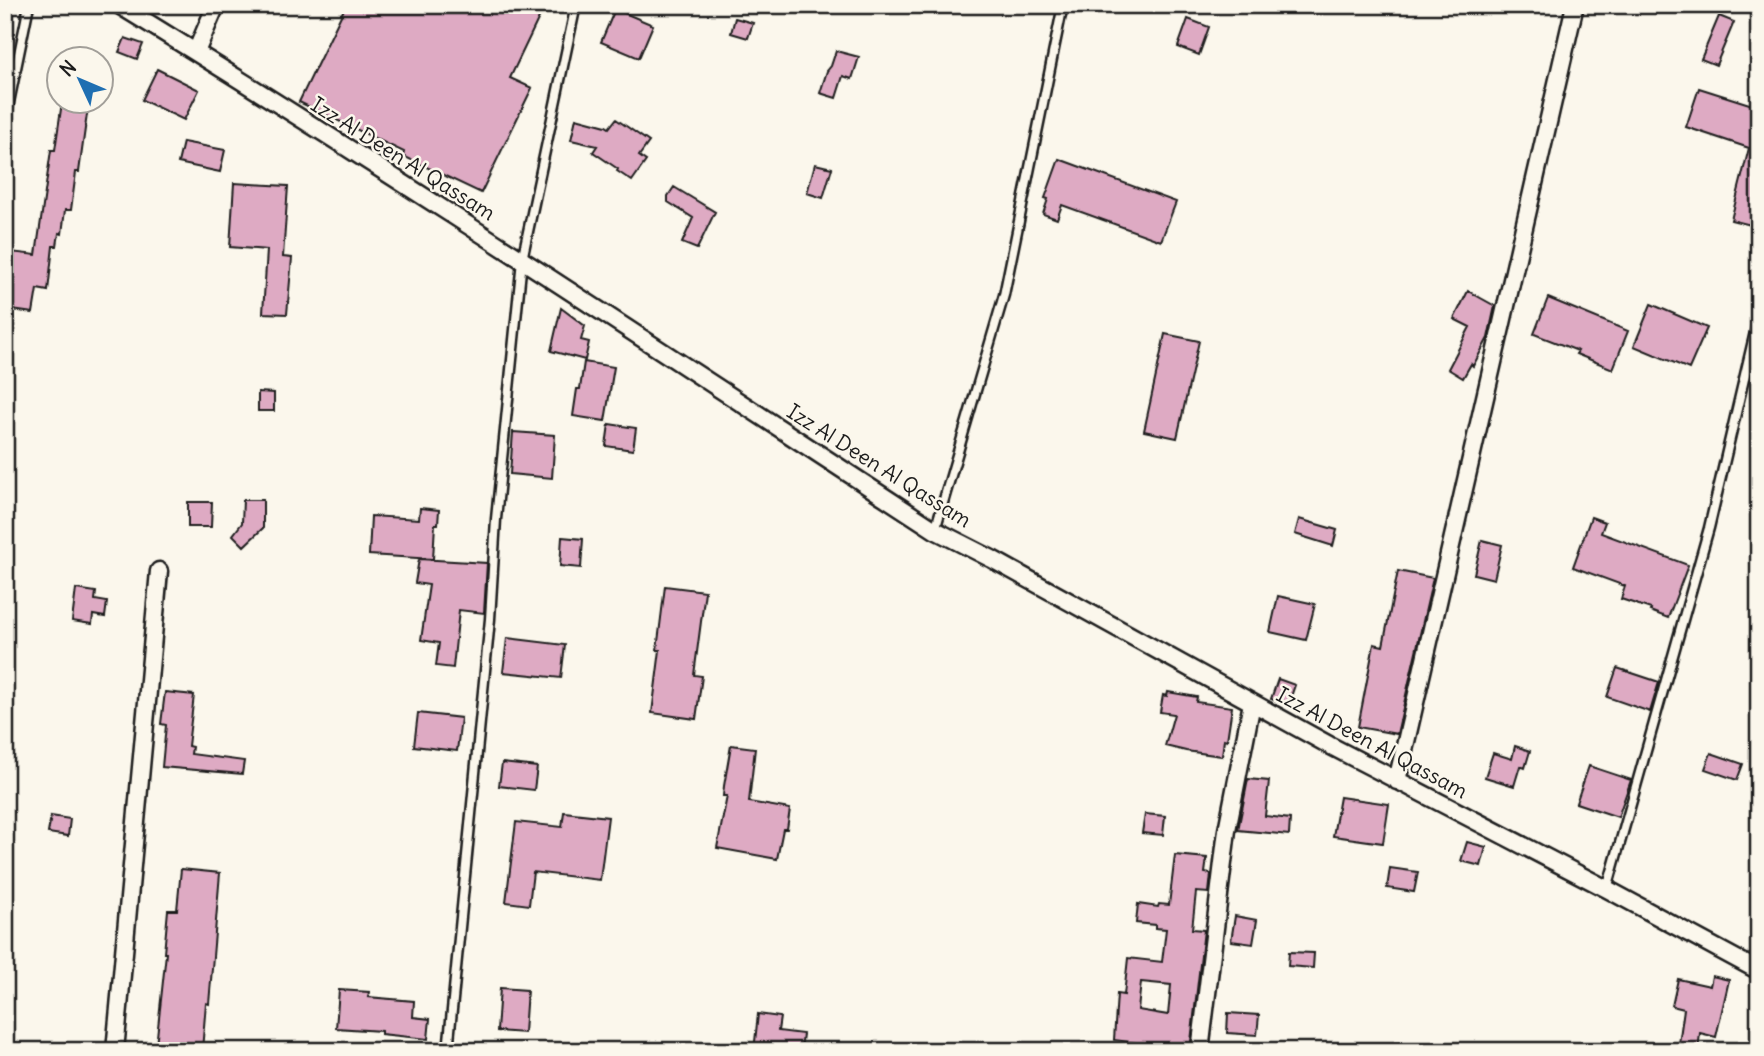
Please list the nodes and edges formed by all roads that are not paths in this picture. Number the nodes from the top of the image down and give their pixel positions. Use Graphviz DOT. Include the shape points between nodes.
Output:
graph roads {
  1 [pos="29,5"];
  2 [pos="119,5"];
  3 [pos="216,5"];
  4 [pos="576,5"];
  5 [pos="1063,5"];
  6 [pos="1576,5"];
  7 [pos="196,52"];
  8 [pos="5,122"];
  9 [pos="522,260"];
  10 [pos="1759,315"];
  11 [pos="934,530"];
  12 [pos="159,571"];
  13 [pos="1251,703"];
  14 [pos="1396,781"];
  15 [pos="1607,889"];
  16 [pos="1759,971"];
  17 [pos="115,1051"];
  18 [pos="448,1051"];
  19 [pos="1200,1051"];
  1 -- 8 [label="lane"];
  2 -- 7 [label="street, Izz Al Deen Al Qassam"];
  3 -- 7 [label="street"];
  4 -- 9 [label="lane"];
  5 -- 11 [label="lane" via="1004,295"];
  6 -- 14 [label="street"];
  7 -- 9 [label="street, Izz Al Deen Al Qassam"];
  9 -- 11 [label="street, Izz Al Deen Al Qassam"];
  9 -- 18 [label="lane"];
  10 -- 15 [label="lane" via="1709,528"];
  11 -- 13 [label="street, Izz Al Deen Al Qassam"];
  12 -- 17 [label="street"];
  13 -- 14 [label="street, Izz Al Deen Al Qassam"];
  13 -- 19 [label="street" via="1227,830"];
  14 -- 15 [label="street, Izz Al Deen Al Qassam"];
  15 -- 16 [label="street, Izz Al Deen Al Qassam"];
}
